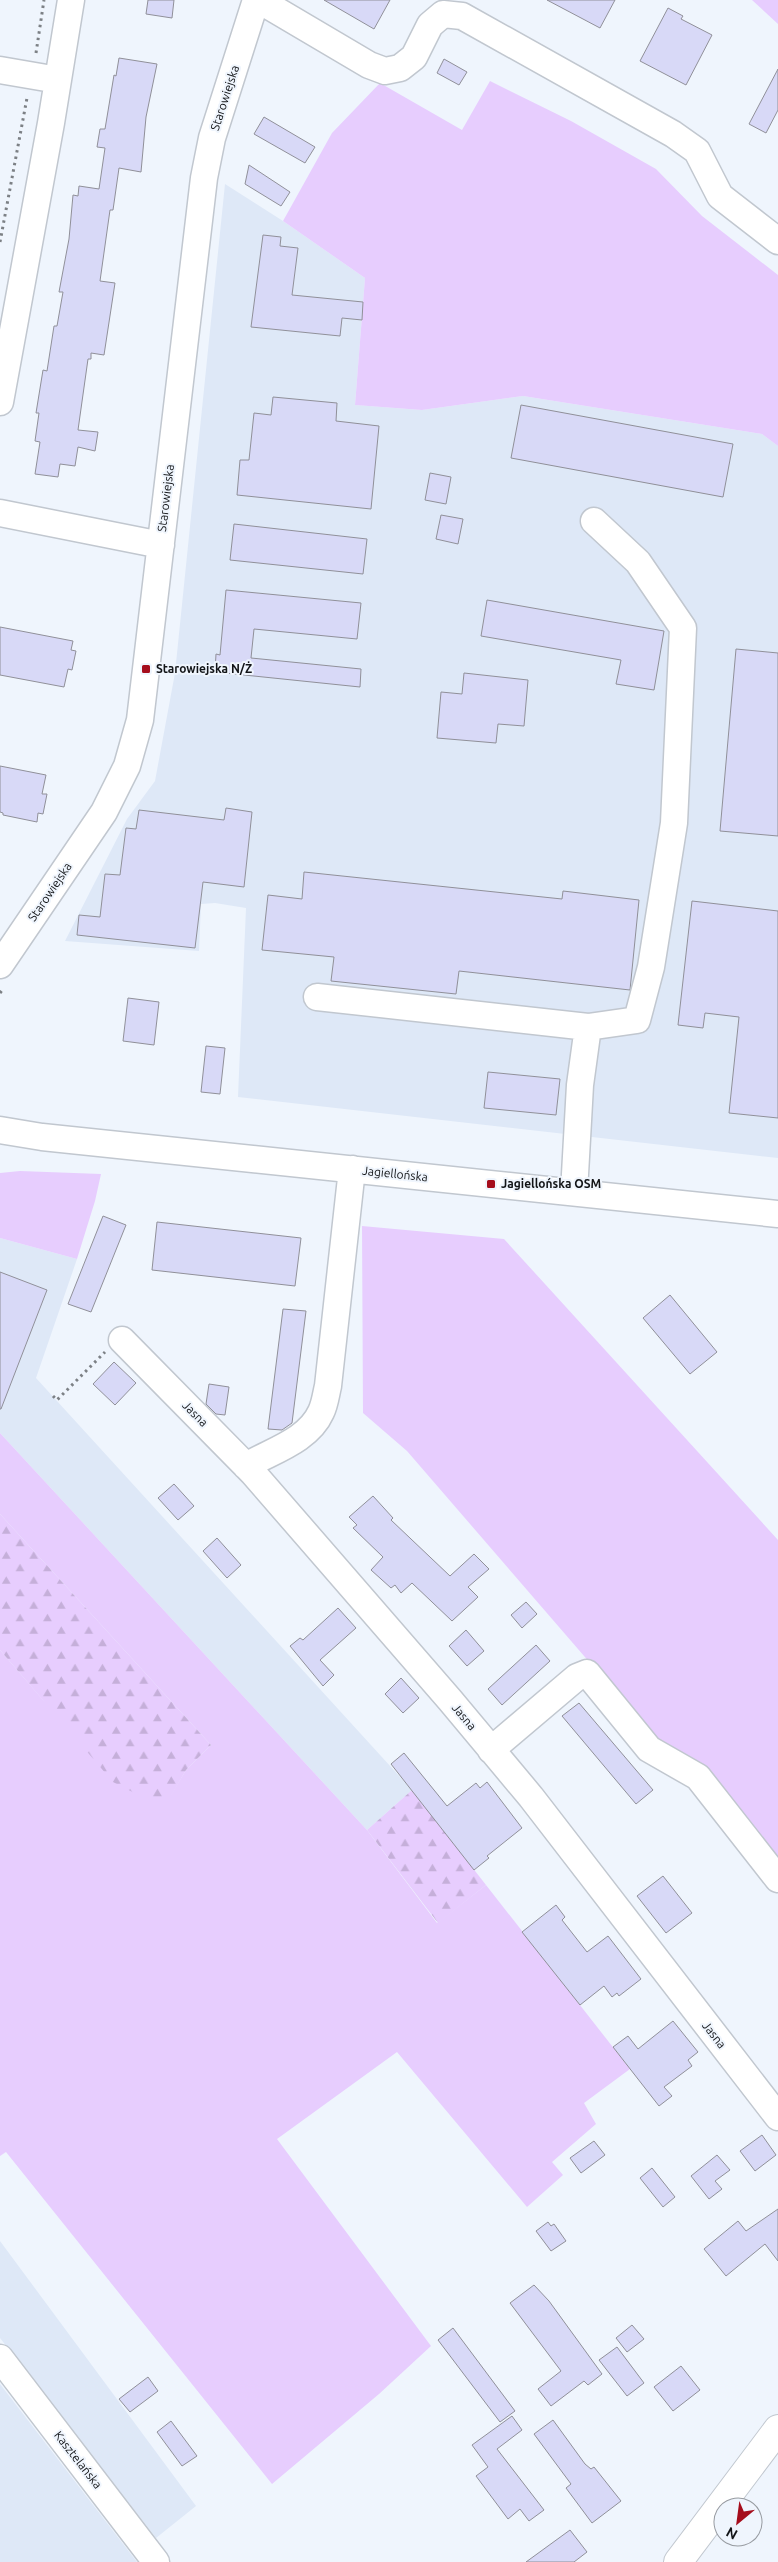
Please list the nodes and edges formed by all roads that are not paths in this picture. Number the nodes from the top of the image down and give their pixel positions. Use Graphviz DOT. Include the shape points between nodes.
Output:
graph roads {
  1 [pos="71,0"];
  2 [pos="258,0"];
  3 [pos="0,70"];
  4 [pos="58,80"];
  5 [pos="778,241"];
  6 [pos="9,298"];
  7 [pos="0,402"];
  8 [pos="0,513"];
  9 [pos="594,521"];
  10 [pos="161,545"];
  11 [pos="8,937"];
  12 [pos="0,965"];
  13 [pos="317,997"];
  14 [pos="588,1027"];
  15 [pos="4,1133"];
  16 [pos="352,1169"];
  17 [pos="574,1192"];
  18 [pos="778,1214"];
  19 [pos="116,1343"];
  20 [pos="246,1466"];
  21 [pos="491,1750"];
  22 [pos="778,1879"];
  23 [pos="778,2117"];
  24 [pos="0,2358"];
  25 [pos="778,2429"];
  26 [pos="156,2562"];
  27 [pos="678,2562"];
  1 -- 4 [label="street"];
  2 -- 5 [label="street" via="369,65 385,71 400,68 414,58 430,25 443,14 462,16 698,151 720,196"];
  2 -- 10 [label="street, Starowiejska" via="212,138 204,178"];
  3 -- 4 [label="street"];
  4 -- 6 [label="street"];
  6 -- 7 [label="street"];
  8 -- 10 [label="street"];
  9 -- 14 [label="street" via="638,562 683,628 674,823 651,968 637,1020"];
  10 -- 11 [label="street, Starowiejska" via="140,720 128,766 104,812"];
  11 -- 12 [label="street, Starowiejska"];
  13 -- 14 [label="street"];
  14 -- 17 [label="street" via="580,1085"];
  15 -- 16 [label="street, Jagiellońska"];
  16 -- 17 [label="street, Jagiellońska"];
  16 -- 20 [label="street" via="328,1386 321,1412 301,1437"];
  17 -- 18 [label="street, Jagiellońska"];
  19 -- 20 [label="street, Jasna"];
  20 -- 21 [label="street, Jasna"];
  21 -- 22 [label="street" via="587,1672 649,1749 698,1777"];
  21 -- 23 [label="street, Jasna" via="537,1804"];
  24 -- 26 [label="street, Kasztelańska"];
  25 -- 27 [label="main road"];
}
